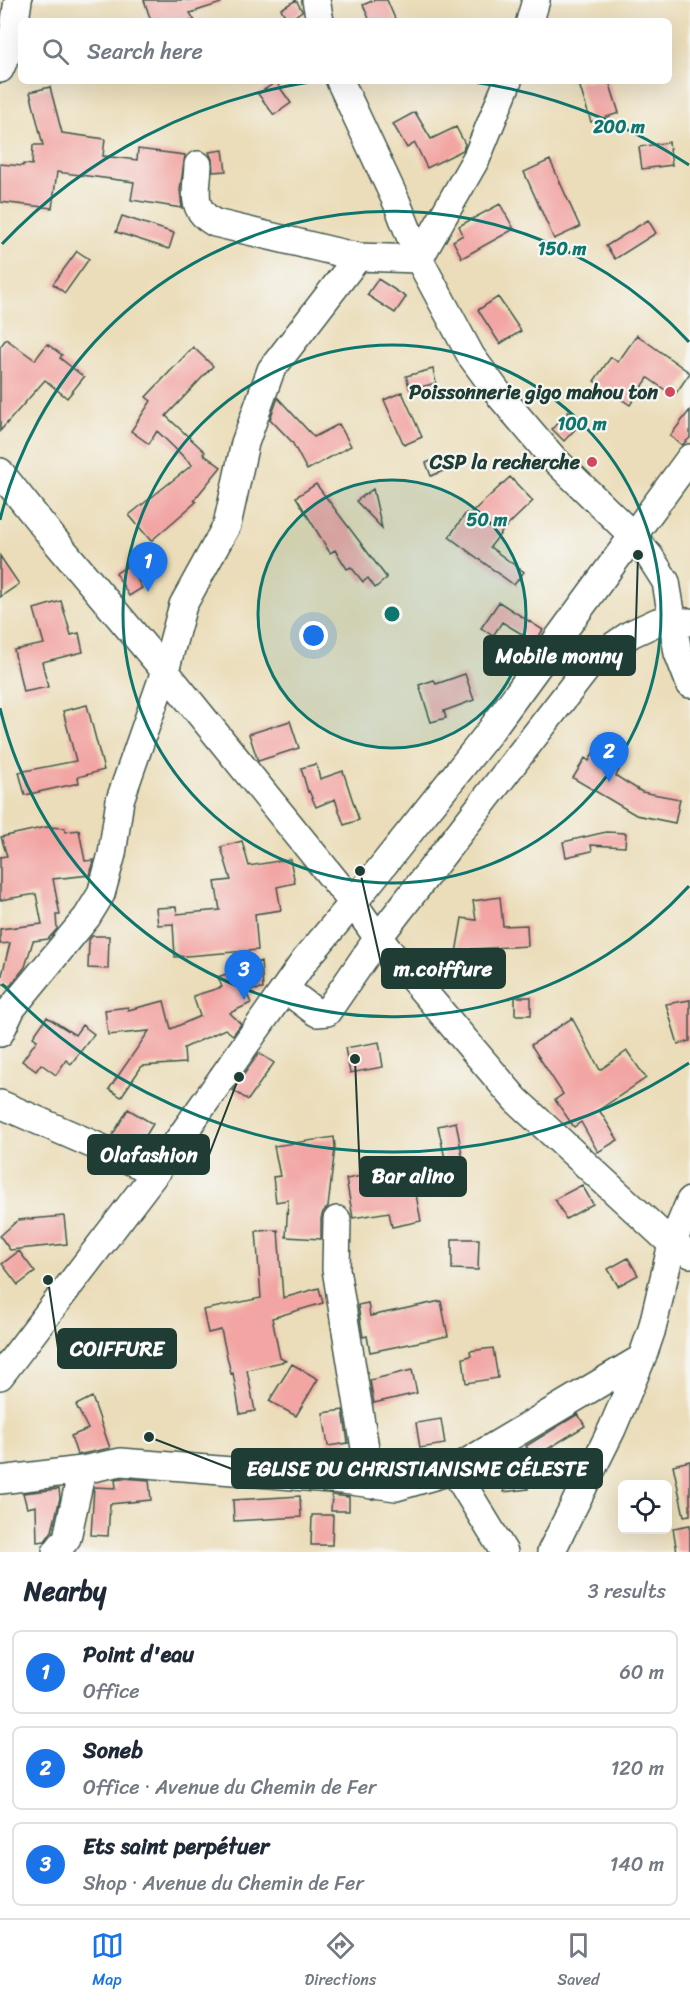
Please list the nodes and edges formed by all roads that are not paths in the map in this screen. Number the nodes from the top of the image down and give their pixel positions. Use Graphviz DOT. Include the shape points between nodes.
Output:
graph roads {
  1 [pos="18,0"];
  2 [pos="316,0"];
  3 [pos="536,0"];
  4 [pos="319,18"];
  5 [pos="531,18"];
  6 [pos="0,69"];
  7 [pos="341,84"];
  8 [pos="507,84"];
  9 [pos="198,165"];
  10 [pos="358,257"];
  11 [pos="419,259"];
  12 [pos="690,458"];
  13 [pos="0,472"];
  14 [pos="632,535"];
  15 [pos="681,622"];
  16 [pos="165,670"];
  17 [pos="690,684"];
  18 [pos="354,903"];
  19 [pos="378,939"];
  20 [pos="285,989"];
  21 [pos="6,1004"];
  22 [pos="0,1032"];
  23 [pos="0,1104"];
  24 [pos="156,1172"];
  25 [pos="690,1201"];
  26 [pos="337,1220"];
  27 [pos="681,1249"];
  28 [pos="642,1358"];
  29 [pos="0,1376"];
  30 [pos="82,1470"];
  31 [pos="454,1470"];
  32 [pos="0,1479"];
  33 [pos="371,1485"];
  34 [pos="56,1552"];
  35 [pos="504,1552"];
  36 [pos="552,1552"];
  1 -- 6 [label="street" via="12,42"];
  2 -- 4 [label="street"];
  3 -- 5 [label="street"];
  7 -- 11 [label="street"];
  8 -- 11 [label="street" via="477,157"];
  9 -- 10 [label="street" via="197,207 215,223"];
  10 -- 11 [label="street"];
  10 -- 16 [label="street" via="271,370 245,443 227,525 183,605"];
  11 -- 14 [label="street" via="471,356 501,397 553,458"];
  12 -- 14 [label="street"];
  13 -- 16 [label="street"];
  14 -- 15 [label="street" via="666,582"];
  14 -- 18 [label="street" via="488,734"];
  15 -- 17 [label="street" via="678,653"];
  15 -- 19 [label="street" via="657,622 594,659"];
  16 -- 18 [label="street"];
  16 -- 21 [label="street" via="120,800 101,894 87,917"];
  18 -- 19 [label="street"];
  18 -- 20 [label="street"];
  19 -- 20 [label="street" via="327,1012 317,1013"];
  19 -- 27 [label="street" via="516,1100"];
  20 -- 24 [label="street"];
  21 -- 22 [label="street"];
  23 -- 24 [label="street"];
  24 -- 29 [label="street"];
  25 -- 27 [label="street"];
  26 -- 33 [label="street" via="336,1269"];
  27 -- 28 [label="street"];
  28 -- 31 [label="street"];
  28 -- 36 [label="street"];
  30 -- 32 [label="street"];
  30 -- 33 [label="street" via="121,1462"];
  30 -- 34 [label="street" via="67,1538"];
  31 -- 33 [label="street" via="396,1487"];
  31 -- 35 [label="street"];
}
